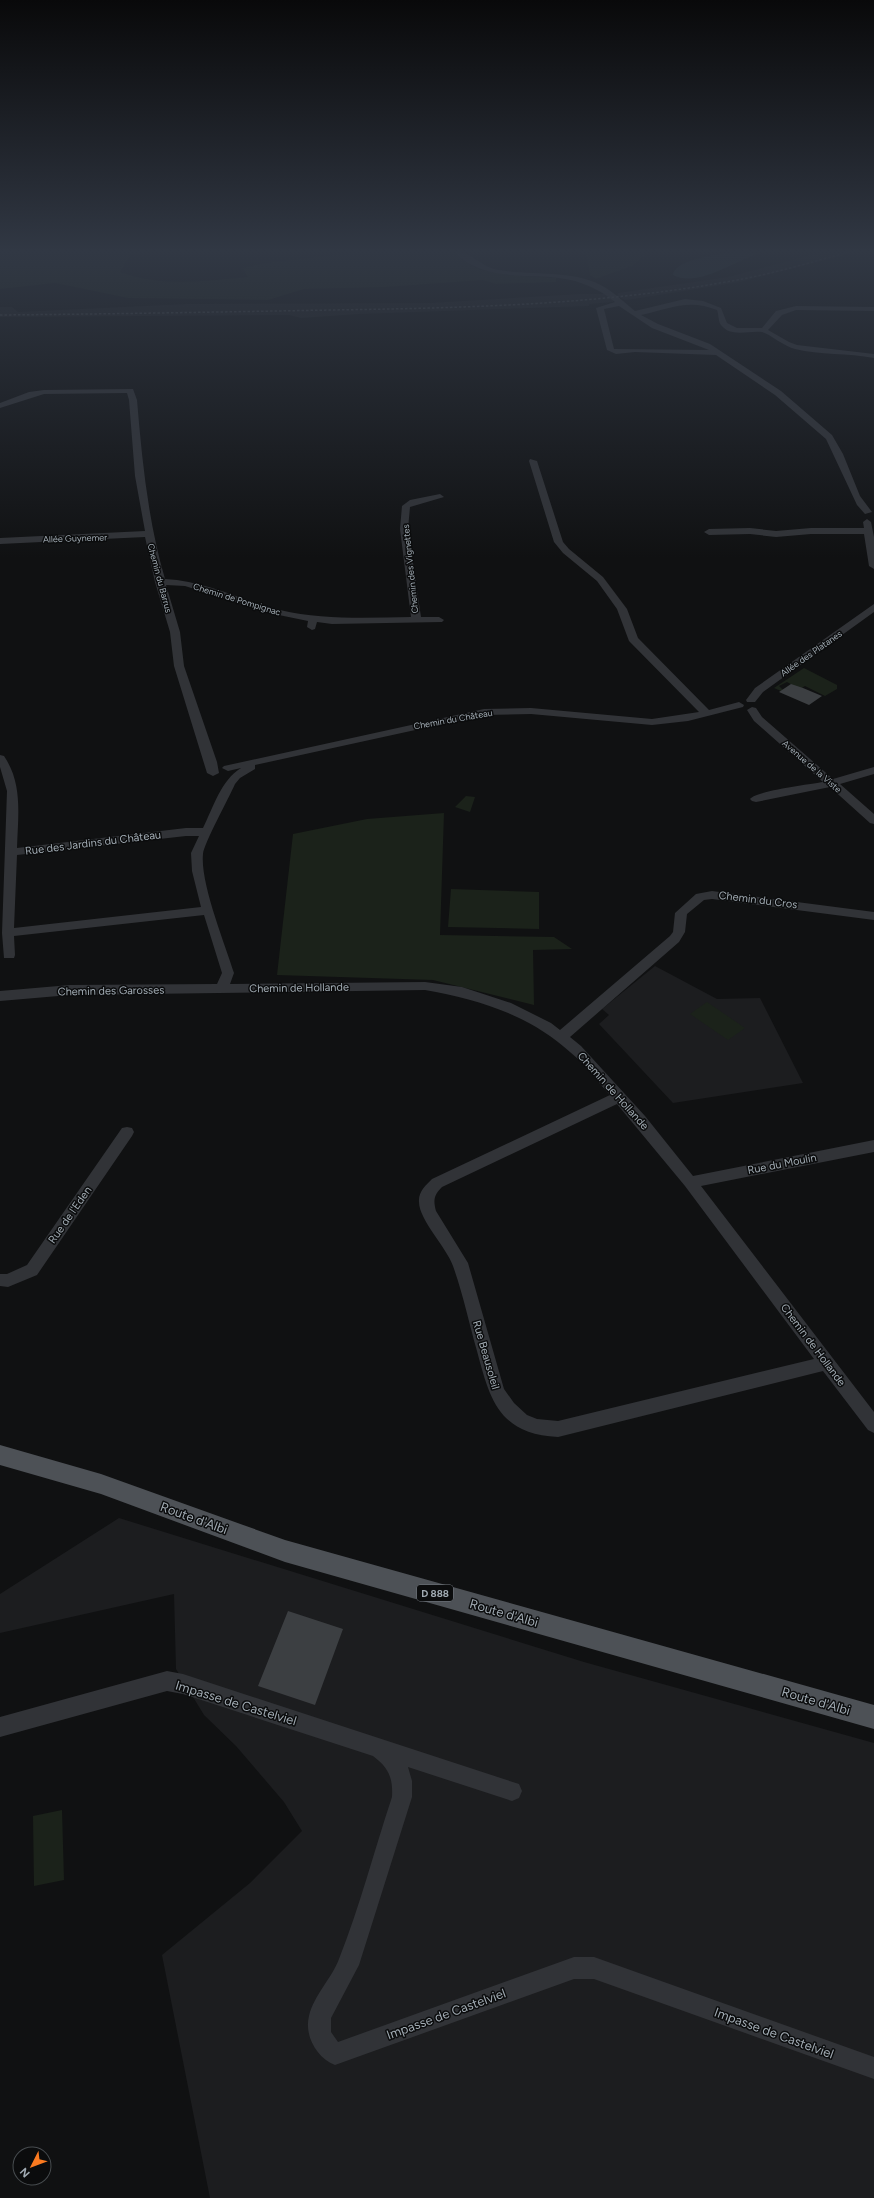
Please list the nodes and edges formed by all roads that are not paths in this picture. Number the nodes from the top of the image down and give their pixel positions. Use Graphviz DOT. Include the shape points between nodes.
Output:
graph roads {
  1 [pos="718,354"];
  2 [pos="861,354"];
  3 [pos="874,356"];
  4 [pos="0,406"];
  5 [pos="533,461"];
  6 [pos="440,497"];
  7 [pos="871,514"];
  8 [pos="149,531"];
  9 [pos="869,531"];
  10 [pos="709,532"];
  11 [pos="0,536"];
  12 [pos="0,541"];
  13 [pos="874,566"];
  14 [pos="160,582"];
  15 [pos="874,607"];
  16 [pos="416,620"];
  17 [pos="439,620"];
  18 [pos="751,705"];
  19 [pos="706,713"];
  20 [pos="0,758"];
  21 [pos="211,762"];
  22 [pos="874,770"];
  23 [pos="230,773"];
  24 [pos="215,777"];
  25 [pos="831,783"];
  26 [pos="224,794"];
  27 [pos="756,799"];
  28 [pos="874,820"];
  29 [pos="206,832"];
  30 [pos="12,852"];
  31 [pos="208,910"];
  32 [pos="874,916"];
  33 [pos="8,933"];
  34 [pos="9,955"];
  35 [pos="222,988"];
  36 [pos="0,996"];
  37 [pos="562,1036"];
  38 [pos="619,1097"];
  39 [pos="127,1132"];
  40 [pos="874,1146"];
  41 [pos="690,1182"];
  42 [pos="0,1280"];
  43 [pos="825,1363"];
  44 [pos="874,1425"];
  45 [pos="0,1455"];
  46 [pos="874,1718"];
  47 [pos="0,1727"];
  48 [pos="379,1748"];
  49 [pos="512,1791"];
  50 [pos="874,2068"];
  1 -- 7 [label="street" via="778,393 834,442 855,492"];
  2 -- 3 [label="street"];
  4 -- 8 [label="street, Chemin du Barrus" via="44,392 130,390 139,476"];
  5 -- 19 [label="street" via="559,542 600,579 622,609 633,639"];
  6 -- 16 [label="street, Chemin des Vignettes" via="413,502 406,506 404,529"];
  7 -- 9 [label="street" via="867,522"];
  8 -- 11 [label="street, Allée Guynemer"];
  8 -- 12 [label="street, Allée Guynemer"];
  8 -- 14 [label="street, Chemin du Barrus"];
  9 -- 10 [label="street" via="776,534 750,531"];
  9 -- 13 [label="street"];
  14 -- 16 [label="street, Chemin de Pompignac" via="186,583 313,623"];
  14 -- 21 [label="street, Chemin du Barrus" via="175,632 179,666"];
  15 -- 18 [label="street, Allée des Platanes" via="759,690"];
  16 -- 17 [label="street, Chemin de Pompignac"];
  18 -- 19 [label="street, Chemin du Château" via="745,710 739,705"];
  18 -- 25 [label="street, Avenue de la Viste" via="758,719"];
  19 -- 23 [label="street, Chemin du Château" via="671,721 646,722 531,711 484,712 264,760"];
  20 -- 30 [label="street" via="6,768 13,792"];
  21 -- 23 [label="street"];
  21 -- 24 [label="street, Chemin du Barrus"];
  22 -- 25 [label="street"];
  23 -- 24 [label="street" via="225,783"];
  23 -- 26 [label="street, Chemin du Château"];
  24 -- 26 [label="street"];
  25 -- 27 [label="street"];
  25 -- 28 [label="street, Avenue de la Viste"];
  26 -- 29 [label="street, Chemin du Château"];
  29 -- 30 [label="street, Rue des Jardins du Château" via="186,832"];
  29 -- 31 [label="street, Chemin du Château" via="197,853 198,871"];
  30 -- 33 [label="street, Rue des Jardins du Château"];
  31 -- 33 [label="street"];
  31 -- 35 [label="street, Chemin du Château" via="228,973"];
  32 -- 37 [label="street, Chemin du Cros" via="728,895 700,897 681,913 679,932 675,939"];
  33 -- 34 [label="street, Rue des Jardins du Château"];
  35 -- 36 [label="street, Chemin des Garosses" via="70,990"];
  35 -- 37 [label="street, Chemin de Hollande" via="404,985 444,988 506,1006"];
  37 -- 38 [label="street, Chemin de Hollande"];
  38 -- 41 [label="street, Chemin de Hollande"];
  38 -- 43 [label="street, Rue Beausoleil" via="447,1178 429,1191 426,1202 429,1212 460,1263 496,1391 503,1403 512,1414 526,1423 540,1429 558,1428"];
  39 -- 42 [label="street, Rue de l'Eden" via="32,1270 8,1280"];
  40 -- 41 [label="street, Rue du Moulin"];
  41 -- 43 [label="street, Chemin de Hollande"];
  43 -- 44 [label="street, Chemin de Hollande"];
  45 -- 46 [label="main road, Route d'Albi / D 888" via="101,1484 285,1551"];
  47 -- 48 [label="street, Impasse de Castelviel" via="167,1681"];
  48 -- 49 [label="street, Impasse de Castelviel"];
  48 -- 50 [label="street, Impasse de Castelviel" via="398,1768 403,1780 402,1797 348,1965 320,2016 320,2033 326,2046 335,2054 574,1968 594,1968"];
}
